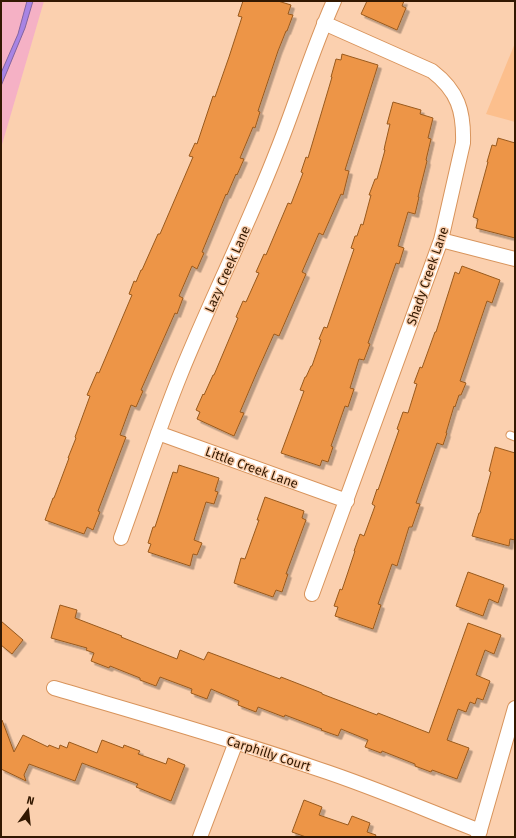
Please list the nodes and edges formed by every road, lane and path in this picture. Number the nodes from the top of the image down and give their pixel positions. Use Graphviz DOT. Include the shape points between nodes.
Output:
graph roads {
  1 [pos="334,1"];
  2 [pos="324,23"];
  3 [pos="441,240"];
  4 [pos="515,259"];
  5 [pos="158,433"];
  6 [pos="347,501"];
  7 [pos="121,538"];
  8 [pos="312,594"];
  9 [pos="54,688"];
  10 [pos="515,708"];
  11 [pos="236,742"];
  12 [pos="479,834"];
  13 [pos="200,837"];
  1 -- 2 [label="street, Lazy Creek Lane"];
  2 -- 3 [label="street, Shady Creek Lane" via="432,71 445,82 455,97 464,128 463,143"];
  2 -- 5 [label="street, Lazy Creek Lane" via="278,151 181,373"];
  3 -- 4 [label="street"];
  3 -- 6 [label="street, Shady Creek Lane"];
  5 -- 6 [label="street, Little Creek Lane"];
  5 -- 7 [label="street, Lazy Creek Lane"];
  6 -- 8 [label="street, Shady Creek Lane"];
  9 -- 11 [label="street, Carphilly Court"];
  10 -- 12 [label="street"];
  11 -- 12 [label="street, Carphilly Court" via="358,783"];
  11 -- 13 [label="street"];
}
